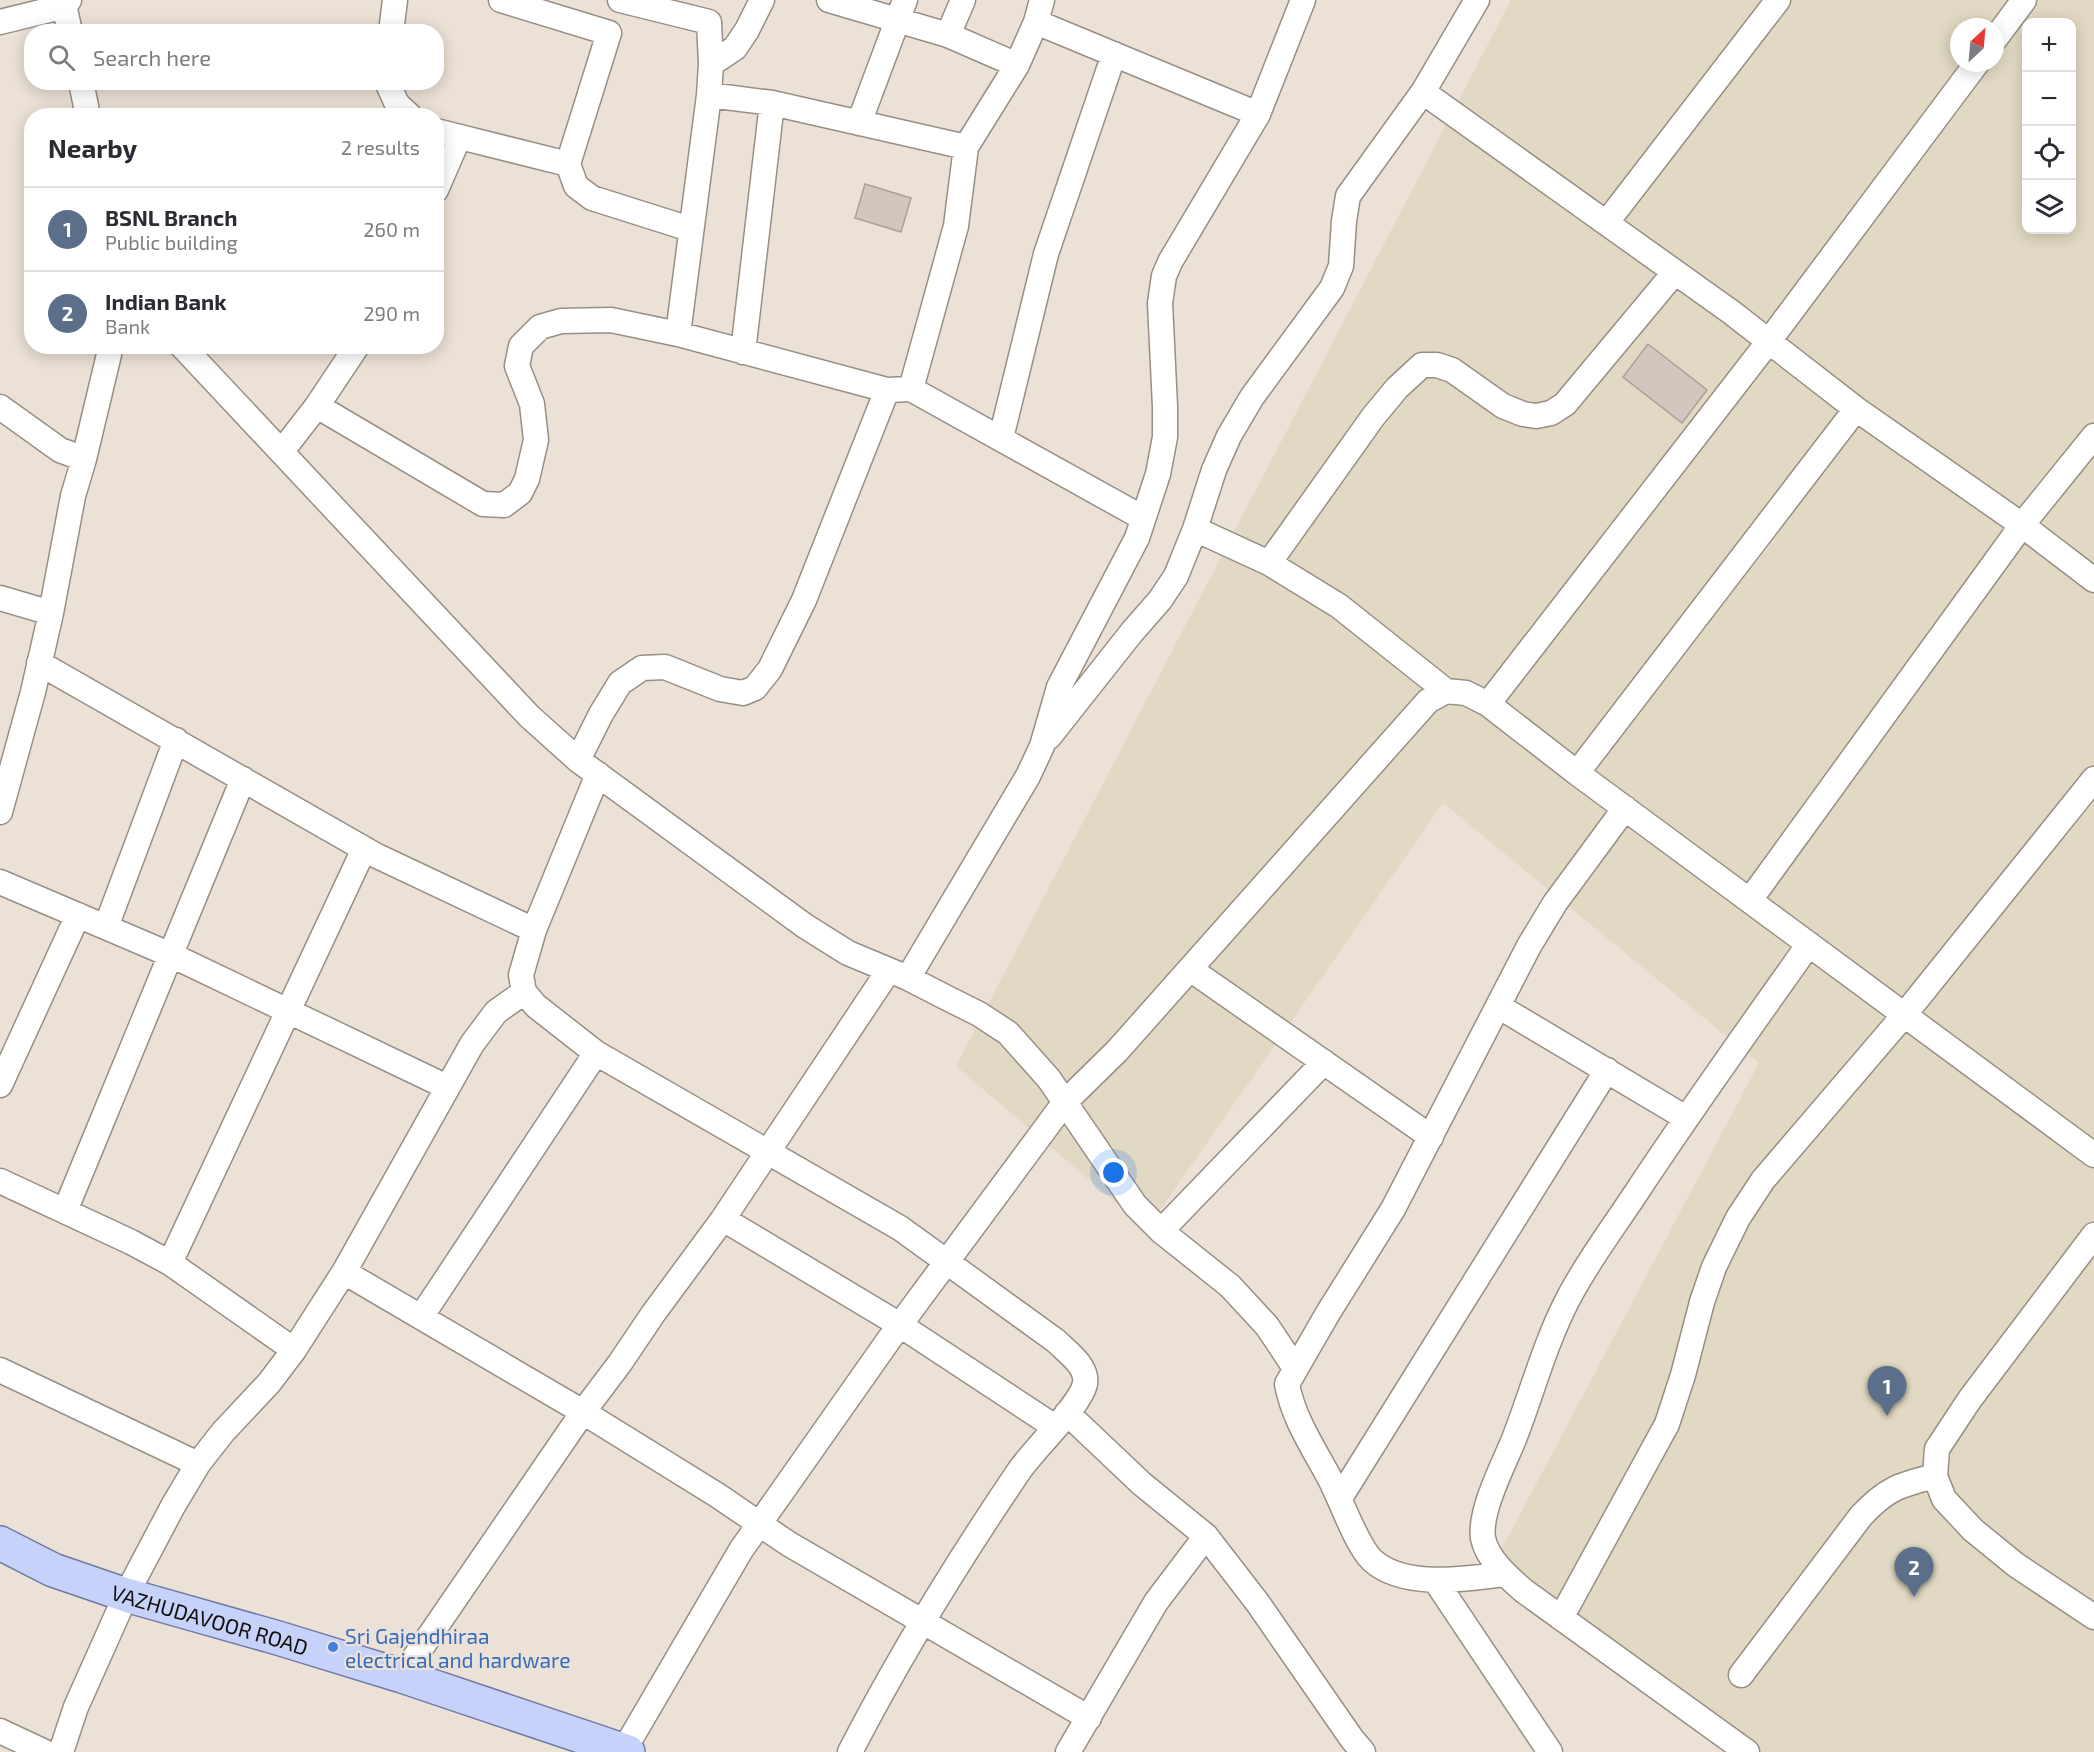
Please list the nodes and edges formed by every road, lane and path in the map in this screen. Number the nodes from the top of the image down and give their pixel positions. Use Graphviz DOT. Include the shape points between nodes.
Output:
graph roads {
  1 [pos="395,0"];
  2 [pos="501,0"];
  3 [pos="620,0"];
  4 [pos="762,0"];
  5 [pos="829,0"];
  6 [pos="963,0"];
  7 [pos="1303,0"];
  8 [pos="1478,0"];
  9 [pos="1778,0"];
  10 [pos="2024,0"];
  11 [pos="66,2"];
  12 [pos="547,7"];
  13 [pos="901,10"];
  14 [pos="1039,11"];
  15 [pos="0,22"];
  16 [pos="69,24"];
  17 [pos="392,24"];
  18 [pos="2004,27"];
  19 [pos="948,35"];
  20 [pos="1114,54"];
  21 [pos="711,64"];
  22 [pos="1017,65"];
  23 [pos="1970,72"];
  24 [pos="83,90"];
  25 [pos="391,90"];
  26 [pos="1423,92"];
  27 [pos="709,95"];
  28 [pos="772,103"];
  29 [pos="86,108"];
  30 [pos="401,108"];
  31 [pos="1258,114"];
  32 [pos="859,123"];
  33 [pos="448,134"];
  34 [pos="966,147"];
  35 [pos="444,153"];
  36 [pos="568,164"];
  37 [pos="1607,222"];
  38 [pos="690,229"];
  39 [pos="1675,272"];
  40 [pos="678,334"];
  41 [pos="1769,341"];
  42 [pos="743,352"];
  43 [pos="109,354"];
  44 [pos="190,354"];
  45 [pos="352,354"];
  46 [pos="899,389"];
  47 [pos="0,406"];
  48 [pos="317,406"];
  49 [pos="1856,409"];
  50 [pos="2094,436"];
  51 [pos="1001,438"];
  52 [pos="282,451"];
  53 [pos="84,459"];
  54 [pos="1143,518"];
  55 [pos="2022,525"];
  56 [pos="1195,529"];
  57 [pos="1269,563"];
  58 [pos="2094,580"];
  59 [pos="0,598"];
  60 [pos="51,613"];
  61 [pos="39,663"];
  62 [pos="1446,691"];
  63 [pos="1488,704"];
  64 [pos="176,740"];
  65 [pos="1042,746"];
  66 [pos="578,760"];
  67 [pos="1577,772"];
  68 [pos="598,774"];
  69 [pos="243,779"];
  70 [pos="2094,779"];
  71 [pos="1625,808"];
  72 [pos="0,812"];
  73 [pos="363,849"];
  74 [pos="0,882"];
  75 [pos="1750,900"];
  76 [pos="78,915"];
  77 [pos="106,927"];
  78 [pos="534,930"];
  79 [pos="1809,944"];
  80 [pos="171,955"];
  81 [pos="1190,969"];
  82 [pos="898,974"];
  83 [pos="524,992"];
  84 [pos="1498,1006"];
  85 [pos="288,1010"];
  86 [pos="1905,1014"];
  87 [pos="596,1053"];
  88 [pos="1324,1062"];
  89 [pos="1607,1070"];
  90 [pos="0,1085"];
  91 [pos="447,1087"];
  92 [pos="1065,1102"];
  93 [pos="1686,1118"];
  94 [pos="1431,1137"];
  95 [pos="768,1153"];
  96 [pos="2094,1155"];
  97 [pos="0,1181"];
  98 [pos="65,1211"];
  99 [pos="723,1219"];
  100 [pos="1161,1231"];
  101 [pos="2094,1235"];
  102 [pos="948,1261"];
  103 [pos="170,1263"];
  104 [pos="344,1272"];
  105 [pos="421,1317"];
  106 [pos="900,1325"];
  107 [pos="294,1350"];
  108 [pos="1295,1368"];
  109 [pos="0,1370"];
  110 [pos="583,1412"];
  111 [pos="1061,1420"];
  112 [pos="198,1464"];
  113 [pos="1935,1476"];
  114 [pos="1340,1498"];
  115 [pos="759,1523"];
  116 [pos="1206,1536"];
  117 [pos="0,1543"];
  118 [pos="1505,1574"];
  119 [pos="1435,1580"];
  120 [pos="126,1595"];
  121 [pos="2094,1617"];
  122 [pos="1561,1618"];
  123 [pos="923,1621"];
  124 [pos="1741,1675"];
  125 [pos="402,1676"];
  126 [pos="1089,1718"];
  127 [pos="0,1731"];
  128 [pos="611,1749"];
  129 [pos="45,1752"];
  130 [pos="61,1752"];
  131 [pos="850,1752"];
  132 [pos="1068,1752"];
  133 [pos="1363,1752"];
  134 [pos="1550,1752"];
  135 [pos="1747,1752"];
  1 -- 17 [label="street"];
  2 -- 12 [label="street"];
  3 -- 21 [label="street" via="709,22"];
  4 -- 21 [label="street" via="735,48"];
  5 -- 13 [label="street"];
  6 -- 19 [label="street"];
  7 -- 31 [label="street"];
  8 -- 26 [label="street"];
  9 -- 37 [label="street"];
  10 -- 18 [label="street"];
  11 -- 15 [label="street"];
  11 -- 16 [label="street"];
  12 -- 36 [label="street" via="609,33"];
  13 -- 19 [label="street"];
  13 -- 32 [label="street"];
  14 -- 20 [label="street"];
  14 -- 22 [label="street"];
  19 -- 22 [label="street"];
  20 -- 31 [label="street"];
  20 -- 51 [label="street" via="1046,254"];
  21 -- 27 [label="street"];
  22 -- 34 [label="street"];
  23 -- 41 [label="street"];
  24 -- 29 [label="street"];
  25 -- 30 [label="street"];
  26 -- 37 [label="street"];
  26 -- 56 [label="street" via="1348,196 1341,266 1332,288 1252,397 1229,436"];
  27 -- 28 [label="street"];
  27 -- 38 [label="street"];
  28 -- 32 [label="street"];
  28 -- 42 [label="street"];
  31 -- 54 [label="street" via="1164,276 1160,303 1165,437"];
  32 -- 34 [label="street"];
  33 -- 35 [label="street"];
  33 -- 36 [label="street"];
  34 -- 46 [label="street" via="956,226"];
  36 -- 38 [label="street" via="576,186 592,198"];
  37 -- 39 [label="street"];
  38 -- 40 [label="street"];
  39 -- 41 [label="street"];
  39 -- 57 [label="street" via="1565,404 1551,413 1523,414 1452,370 1422,365 1373,417"];
  40 -- 42 [label="street"];
  40 -- 48 [label="street" via="611,320 561,321 540,327 521,346 517,366 532,404 536,440 527,479 520,493 504,505 483,504"];
  41 -- 49 [label="street"];
  41 -- 63 [label="street"];
  42 -- 46 [label="street"];
  43 -- 53 [label="street"];
  44 -- 52 [label="street"];
  45 -- 48 [label="street"];
  46 -- 51 [label="street"];
  46 -- 66 [label="street" via="804,600 770,669 755,688 743,693 720,689 665,667 642,668 620,683"];
  47 -- 53 [label="street" via="60,450"];
  48 -- 52 [label="street"];
  49 -- 55 [label="street"];
  49 -- 67 [label="street"];
  50 -- 55 [label="street"];
  51 -- 54 [label="street"];
  52 -- 66 [label="street" via="529,716"];
  53 -- 60 [label="street" via="73,496"];
  54 -- 65 [label="street" via="1129,555 1059,687"];
  55 -- 58 [label="street"];
  55 -- 75 [label="street"];
  56 -- 57 [label="street"];
  56 -- 65 [label="street" via="1176,576 1160,600"];
  57 -- 62 [label="street" via="1339,606"];
  59 -- 60 [label="street"];
  60 -- 61 [label="street"];
  61 -- 64 [label="street"];
  61 -- 72 [label="street"];
  62 -- 63 [label="street" via="1466,693"];
  62 -- 81 [label="street" via="1428,701"];
  63 -- 67 [label="street"];
  64 -- 69 [label="street"];
  64 -- 77 [label="street"];
  65 -- 82 [label="street" via="1028,776"];
  66 -- 68 [label="street"];
  67 -- 71 [label="street"];
  68 -- 78 [label="street"];
  68 -- 82 [label="street" via="805,926 848,953"];
  69 -- 73 [label="street"];
  69 -- 80 [label="street"];
  70 -- 86 [label="street"];
  71 -- 75 [label="street"];
  71 -- 84 [label="street" via="1555,903"];
  73 -- 78 [label="street"];
  73 -- 85 [label="street"];
  74 -- 76 [label="street"];
  75 -- 79 [label="street"];
  76 -- 77 [label="street"];
  76 -- 90 [label="street"];
  77 -- 80 [label="street"];
  78 -- 83 [label="street" via="521,975"];
  79 -- 86 [label="street"];
  79 -- 93 [label="street"];
  80 -- 85 [label="street"];
  80 -- 98 [label="street"];
  81 -- 88 [label="street"];
  81 -- 92 [label="street"];
  82 -- 92 [label="street" via="980,1014 1008,1033"];
  82 -- 95 [label="street"];
  83 -- 87 [label="street"];
  83 -- 91 [label="street" via="491,1019"];
  84 -- 89 [label="street"];
  84 -- 94 [label="street"];
  85 -- 91 [label="street"];
  85 -- 103 [label="street"];
  86 -- 96 [label="street"];
  86 -- 122 [label="street" via="1763,1180 1738,1218 1714,1267 1667,1424"];
  87 -- 95 [label="street"];
  87 -- 105 [label="street"];
  88 -- 94 [label="street"];
  88 -- 100 [label="street"];
  89 -- 93 [label="street"];
  89 -- 114 [label="street"];
  91 -- 104 [label="street"];
  92 -- 100 [label="street" via="1135,1205"];
  92 -- 102 [label="street"];
  93 -- 118 [label="street" via="1583,1272 1558,1321 1492,1490 1484,1524 1483,1538"];
  94 -- 108 [label="street" via="1393,1209"];
  95 -- 99 [label="street"];
  95 -- 102 [label="street" via="900,1228"];
  97 -- 98 [label="street"];
  98 -- 103 [label="street"];
  99 -- 106 [label="street"];
  99 -- 110 [label="street"];
  100 -- 108 [label="street" via="1230,1286 1267,1326"];
  101 -- 113 [label="street" via="1937,1449"];
  102 -- 106 [label="street"];
  102 -- 111 [label="street" via="1036,1325 1077,1361 1086,1379 1084,1388"];
  103 -- 107 [label="street"];
  104 -- 105 [label="street"];
  104 -- 107 [label="street"];
  105 -- 110 [label="street"];
  106 -- 111 [label="street"];
  106 -- 115 [label="street"];
  107 -- 112 [label="street"];
  108 -- 114 [label="street" via="1287,1384 1290,1400"];
  109 -- 112 [label="street"];
  110 -- 115 [label="street"];
  110 -- 125 [label="street"];
  111 -- 116 [label="street"];
  111 -- 123 [label="street" via="1020,1469"];
  112 -- 120 [label="street"];
  113 -- 121 [label="street" via="1944,1499 1973,1530 2016,1565"];
  113 -- 124 [label="street" via="1899,1485 1876,1500"];
  114 -- 119 [label="street" via="1372,1560 1392,1571"];
  115 -- 123 [label="street"];
  115 -- 128 [label="street"];
  116 -- 126 [label="street" via="1156,1602"];
  116 -- 133 [label="street"];
  117 -- 120 [label="main road, VAZHUDAVOOR ROAD" via="53,1570"];
  118 -- 119 [label="street"];
  118 -- 122 [label="street"];
  119 -- 134 [label="street"];
  120 -- 125 [label="main road, VAZHUDAVOOR ROAD"];
  120 -- 130 [label="street" via="76,1707"];
  122 -- 135 [label="street"];
  123 -- 126 [label="street"];
  123 -- 131 [label="street"];
  125 -- 128 [label="main road, VAZHUDAVOOR ROAD"];
  126 -- 132 [label="street"];
  127 -- 129 [label="street"];
}
